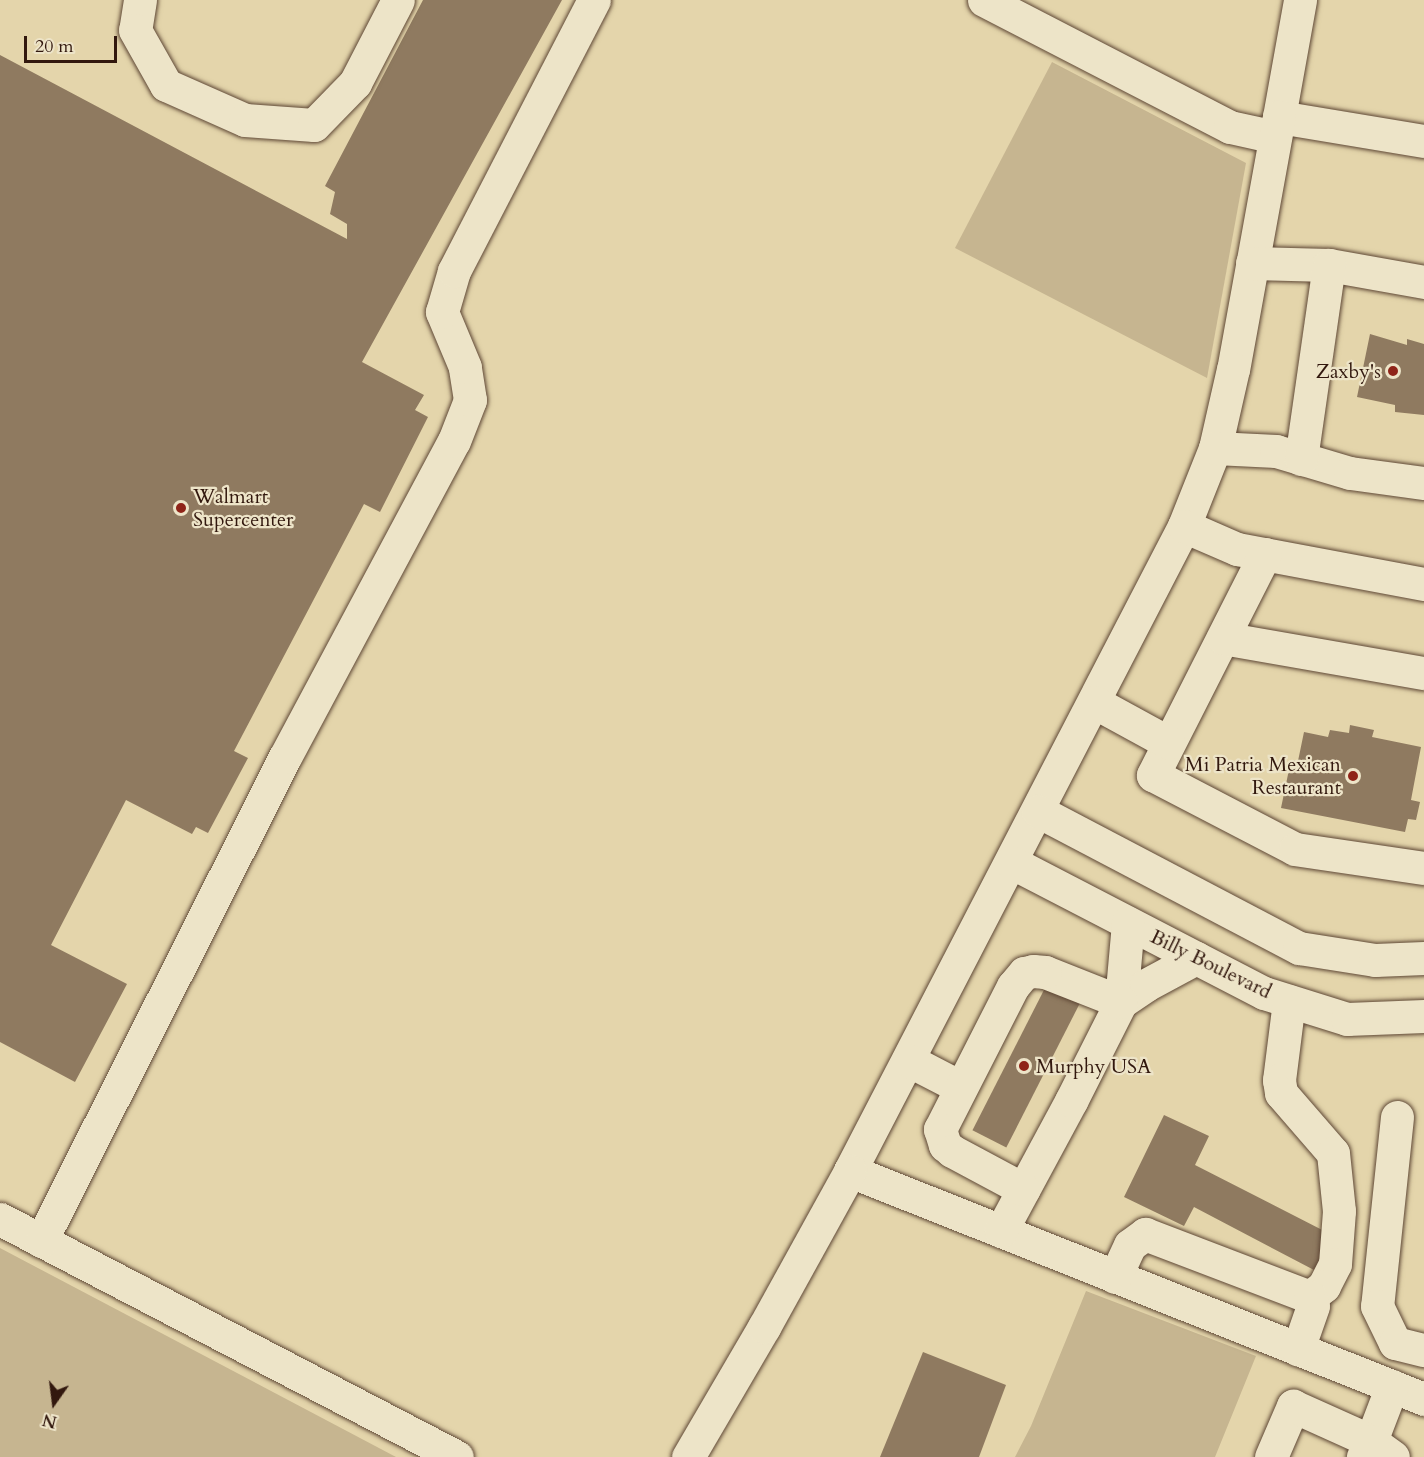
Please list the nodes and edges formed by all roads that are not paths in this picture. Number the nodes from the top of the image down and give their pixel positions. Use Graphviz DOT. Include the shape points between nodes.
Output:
graph roads {
  1 [pos="140,0"];
  2 [pos="398,0"];
  3 [pos="594,0"];
  4 [pos="984,0"];
  5 [pos="1300,0"];
  6 [pos="1277,127"];
  7 [pos="1424,141"];
  8 [pos="1252,262"];
  9 [pos="1329,265"];
  10 [pos="1424,282"];
  11 [pos="1215,448"];
  12 [pos="1300,459"];
  13 [pos="1424,483"];
  14 [pos="1184,526"];
  15 [pos="1265,554"];
  16 [pos="1424,584"];
  17 [pos="1223,638"];
  18 [pos="1424,673"];
  19 [pos="1094,702"];
  20 [pos="1169,743"];
  21 [pos="1038,811"];
  22 [pos="1011,862"];
  23 [pos="1424,868"];
  24 [pos="1128,923"];
  25 [pos="1196,958"];
  26 [pos="1424,958"];
  27 [pos="1289,1001"];
  28 [pos="1121,1002"];
  29 [pos="1424,1016"];
  30 [pos="908,1060"];
  31 [pos="960,1087"];
  32 [pos="1397,1117"];
  33 [pos="850,1171"];
  34 [pos="1023,1189"];
  35 [pos="0,1219"];
  36 [pos="1001,1232"];
  37 [pos="41,1241"];
  38 [pos="1115,1277"];
  39 [pos="1310,1297"];
  40 [pos="1298,1349"];
  41 [pos="1424,1350"];
  42 [pos="1392,1386"];
  43 [pos="1424,1399"];
  44 [pos="1376,1452"];
  45 [pos="457,1457"];
  46 [pos="688,1457"];
  47 [pos="1271,1457"];
  1 -- 2 [label="street" via="135,30 166,85 245,120 314,125 355,84"];
  3 -- 37 [label="street" via="454,271 442,312 465,367 470,400 454,441 285,757"];
  4 -- 6 [label="street" via="1230,127"];
  5 -- 6 [label="street"];
  6 -- 7 [label="street"];
  6 -- 8 [label="street"];
  8 -- 9 [label="street"];
  8 -- 11 [label="street"];
  9 -- 10 [label="street"];
  9 -- 12 [label="street"];
  11 -- 12 [label="street" via="1276,451"];
  11 -- 14 [label="street"];
  12 -- 13 [label="street" via="1350,473"];
  14 -- 15 [label="street" via="1236,549"];
  14 -- 19 [label="street"];
  15 -- 16 [label="street"];
  15 -- 17 [label="street"];
  17 -- 18 [label="street"];
  17 -- 20 [label="street"];
  19 -- 20 [label="street"];
  19 -- 21 [label="street"];
  20 -- 23 [label="street" via="1153,775 1295,849"];
  21 -- 22 [label="street"];
  21 -- 26 [label="street" via="1299,948 1375,960"];
  22 -- 24 [label="street, Billy Boulevard"];
  22 -- 30 [label="street"];
  24 -- 25 [label="street, Billy Boulevard"];
  24 -- 28 [label="street"];
  25 -- 27 [label="street, Billy Boulevard" via="1264,993"];
  25 -- 28 [label="street"];
  27 -- 29 [label="street, Billy Boulevard" via="1347,1019"];
  27 -- 39 [label="street" via="1279,1080 1281,1093 1333,1153 1339,1210 1335,1264 1324,1286"];
  28 -- 31 [label="street" via="1045,972 1024,973 1013,986"];
  28 -- 34 [label="street"];
  30 -- 31 [label="street"];
  30 -- 33 [label="street"];
  31 -- 34 [label="street" via="940,1129 945,1145"];
  32 -- 41 [label="street" via="1377,1306 1395,1343"];
  33 -- 36 [label="street"];
  33 -- 46 [label="street"];
  34 -- 36 [label="street"];
  35 -- 37 [label="street"];
  36 -- 38 [label="street"];
  37 -- 45 [label="street"];
  38 -- 39 [label="street" via="1130,1245 1146,1234"];
  38 -- 40 [label="street"];
  39 -- 40 [label="street" via="1314,1306"];
  40 -- 42 [label="street"];
  42 -- 43 [label="street"];
  42 -- 44 [label="street"];
  44 -- 47 [label="street" via="1293,1406"];
}
